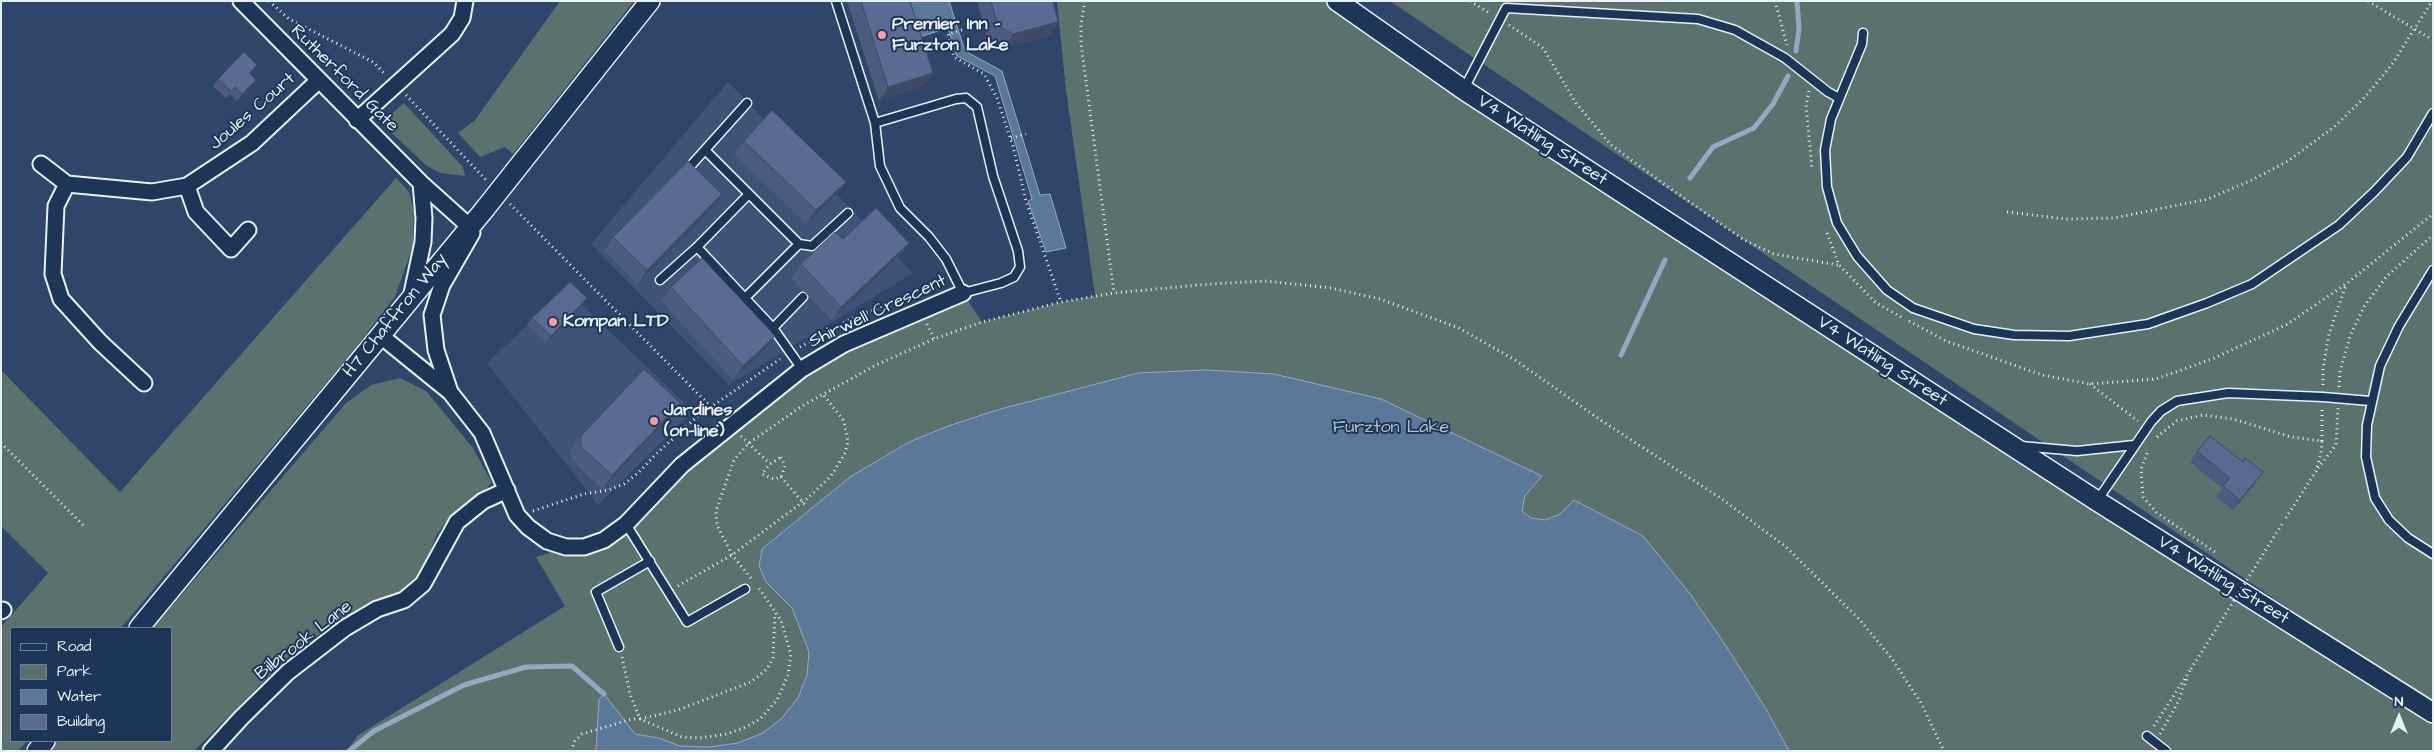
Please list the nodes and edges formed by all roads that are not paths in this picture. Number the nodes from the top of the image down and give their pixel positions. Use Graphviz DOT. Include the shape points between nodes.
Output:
graph roads {
  1 [pos="241,1"];
  2 [pos="465,1"];
  3 [pos="650,1"];
  4 [pos="836,1"];
  5 [pos="1336,1"];
  6 [pos="1505,4"];
  7 [pos="1863,33"];
  8 [pos="318,80"];
  9 [pos="1464,90"];
  10 [pos="1839,98"];
  11 [pos="747,103"];
  12 [pos="2433,113"];
  13 [pos="357,120"];
  14 [pos="875,123"];
  15 [pos="706,151"];
  16 [pos="41,164"];
  17 [pos="686,171"];
  18 [pos="421,183"];
  19 [pos="67,184"];
  20 [pos="187,186"];
  21 [pos="749,194"];
  22 [pos="484,210"];
  23 [pos="848,213"];
  24 [pos="470,227"];
  25 [pos="248,230"];
  26 [pos="799,244"];
  27 [pos="697,247"];
  28 [pos="2433,270"];
  29 [pos="660,280"];
  30 [pos="963,293"];
  31 [pos="803,297"];
  32 [pos="745,298"];
  33 [pos="411,300"];
  34 [pos="773,328"];
  35 [pos="381,336"];
  36 [pos="802,369"];
  37 [pos="144,383"];
  38 [pos="450,392"];
  39 [pos="2370,401"];
  40 [pos="2009,444"];
  41 [pos="2134,446"];
  42 [pos="507,490"];
  43 [pos="2097,501"];
  44 [pos="626,524"];
  45 [pos="2433,554"];
  46 [pos="650,561"];
  47 [pos="745,590"];
  48 [pos="140,627"];
  49 [pos="620,647"];
  50 [pos="2433,713"];
  51 [pos="2147,736"];
  52 [pos="211,751"];
  53 [pos="2166,751"];
  1 -- 8 [label="street, Rutherford Gate"];
  2 -- 13 [label="street" via="462,18 452,34"];
  3 -- 22 [label="street, H7 Chaffron Way, bridge"];
  4 -- 14 [label="lane"];
  5 -- 9 [label="street, V4 Watling Street"];
  6 -- 9 [label="lane"];
  6 -- 10 [label="lane" via="1698,20 1735,30 1785,58"];
  7 -- 10 [label="lane" via="1862,44"];
  8 -- 13 [label="street, Rutherford Gate"];
  8 -- 20 [label="street, Joules Court" via="252,143"];
  9 -- 40 [label="street, V4 Watling Street"];
  10 -- 12 [label="lane" via="1831,118 1825,150 1827,188 1837,223 1857,256 1887,290 1913,308 1974,329 2032,336 2068,336 2148,324 2207,304 2252,284 2339,225 2374,192 2408,156"];
  11 -- 15 [label="lane"];
  13 -- 18 [label="street, Rutherford Gate"];
  14 -- 30 [label="lane" via="880,166 900,208 930,237 946,259"];
  14 -- 30 [label="lane" via="956,99 966,98 977,107 1020,267 1014,277"];
  15 -- 17 [label="lane"];
  15 -- 21 [label="lane"];
  16 -- 19 [label="street"];
  18 -- 24 [label="street, Rutherford Gate"];
  18 -- 33 [label="street" via="423,242"];
  19 -- 20 [label="street, Joules Court" via="152,192"];
  19 -- 37 [label="street" via="56,206 53,274 61,299"];
  20 -- 25 [label="street" via="196,212 231,249"];
  21 -- 26 [label="lane"];
  21 -- 27 [label="lane"];
  22 -- 24 [label="street, H7 Chaffron Way"];
  22 -- 38 [label="street, Shirwell Crescent" via="442,285 432,315 436,350"];
  23 -- 26 [label="lane" via="812,246"];
  24 -- 33 [label="street, H7 Chaffron Way"];
  26 -- 32 [label="lane"];
  27 -- 29 [label="lane"];
  27 -- 32 [label="lane"];
  28 -- 39 [label="lane" via="2399,326 2380,366"];
  30 -- 36 [label="street, Shirwell Crescent" via="844,344"];
  31 -- 34 [label="lane"];
  32 -- 34 [label="lane"];
  33 -- 35 [label="street, H7 Chaffron Way"];
  34 -- 36 [label="lane"];
  35 -- 38 [label="street, Shirwell Crescent"];
  35 -- 48 [label="street, H7 Chaffron Way"];
  36 -- 44 [label="street, Shirwell Crescent" via="682,465"];
  38 -- 42 [label="street, Shirwell Crescent" via="482,434"];
  39 -- 41 [label="lane" via="2228,393 2193,397 2177,401 2161,411"];
  39 -- 45 [label="lane" via="2366,457 2375,498 2395,526"];
  40 -- 41 [label="lane" via="2077,451"];
  40 -- 43 [label="street, V4 Watling Street"];
  41 -- 43 [label="lane"];
  42 -- 44 [label="street, Shirwell Crescent" via="517,515 528,527 547,541 566,547 584,547 604,540"];
  42 -- 52 [label="street, Bilbrook Lane" via="483,501 457,522 424,584 404,600 377,609 345,628 288,672"];
  43 -- 50 [label="street, V4 Watling Street"];
  44 -- 46 [label="lane"];
  46 -- 47 [label="lane" via="687,622"];
  46 -- 49 [label="lane" via="596,592"];
  51 -- 53 [label="lane"];
}
